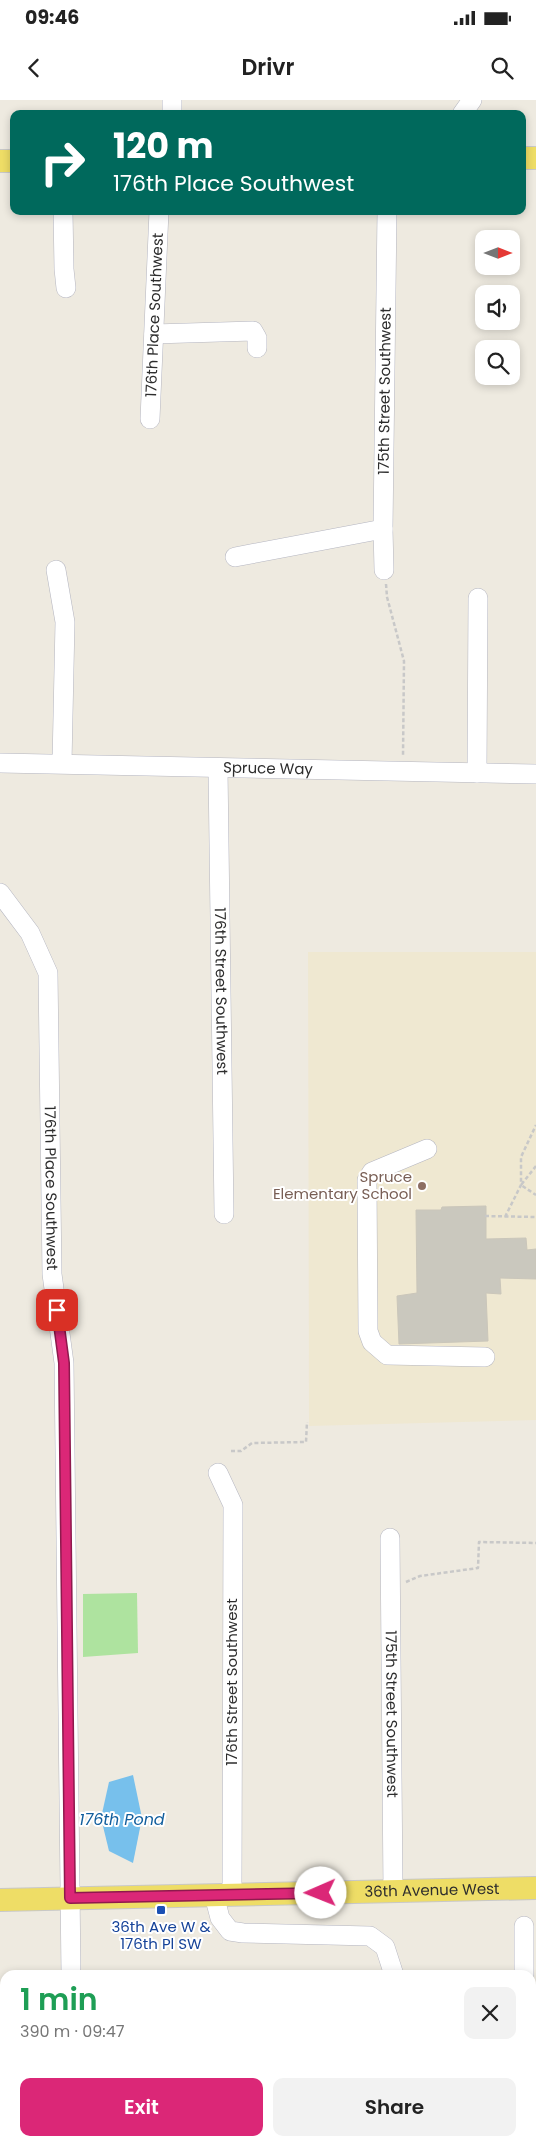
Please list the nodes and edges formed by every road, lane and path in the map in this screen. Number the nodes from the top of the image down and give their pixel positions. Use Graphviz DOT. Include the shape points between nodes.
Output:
graph roads {
  1 [pos="63,215"];
  2 [pos="159,215"];
  3 [pos="387,215"];
  4 [pos="66,288"];
  5 [pos="154,334"];
  6 [pos="257,348"];
  7 [pos="150,419"];
  8 [pos="382,528"];
  9 [pos="235,558"];
  10 [pos="56,570"];
  11 [pos="384,570"];
  12 [pos="478,598"];
  13 [pos="0,763"];
  14 [pos="62,763"];
  15 [pos="218,769"];
  16 [pos="402,772"];
  17 [pos="477,773"];
  18 [pos="536,774"];
  19 [pos="0,893"];
  20 [pos="536,1125"];
  21 [pos="427,1149"];
  22 [pos="536,1166"];
  23 [pos="521,1185"];
  24 [pos="536,1195"];
  25 [pos="224,1214"];
  26 [pos="486,1216"];
  27 [pos="505,1217"];
  28 [pos="536,1217"];
  29 [pos="485,1357"];
  30 [pos="307,1422"];
  31 [pos="231,1451"];
  32 [pos="218,1473"];
  33 [pos="390,1538"];
  34 [pos="536,1543"];
  35 [pos="391,1588"];
  36 [pos="536,1888"];
  37 [pos="393,1891"];
  38 [pos="223,1895"];
  39 [pos="70,1898"];
  40 [pos="0,1900"];
  41 [pos="524,1926"];
  42 [pos="71,1970"];
  43 [pos="392,1970"];
  44 [pos="524,1970"];
  1 -- 4 [label="street"];
  2 -- 5 [label="street, 176th Place Southwest"];
  3 -- 8 [label="street, 175th Street Southwest"];
  5 -- 6 [label="street" via="253,331"];
  5 -- 7 [label="street, 176th Place Southwest"];
  8 -- 9 [label="street"];
  8 -- 11 [label="street, 175th Street Southwest"];
  10 -- 14 [label="street" via="65,622"];
  11 -- 16 [label="path" via="387,597 404,661"];
  12 -- 17 [label="street"];
  13 -- 14 [label="street, Spruce Way"];
  14 -- 15 [label="street, Spruce Way"];
  15 -- 16 [label="street, Spruce Way"];
  15 -- 25 [label="street, 176th Street Southwest"];
  16 -- 17 [label="street, Spruce Way"];
  17 -- 18 [label="street, Spruce Way"];
  19 -- 39 [label="street, 176th Place Southwest" via="30,933 48,973 52,1274 64,1363"];
  20 -- 23 [label="path" via="521,1158"];
  21 -- 29 [label="street" via="372,1172 367,1180 368,1332 372,1342 387,1355"];
  22 -- 23 [label="path"];
  23 -- 24 [label="path"];
  23 -- 27 [label="path"];
  26 -- 27 [label="path"];
  27 -- 28 [label="path"];
  30 -- 31 [label="path" via="306,1442 252,1443 241,1451"];
  32 -- 38 [label="street, 176th Street Southwest" via="233,1505"];
  33 -- 35 [label="street, 175th Street Southwest"];
  34 -- 35 [label="path" via="479,1542 478,1568 420,1576"];
  35 -- 37 [label="street, 175th Street Southwest"];
  36 -- 37 [label="main road, 36th Avenue West"];
  37 -- 38 [label="main road, 36th Avenue West"];
  38 -- 39 [label="main road, 36th Avenue West"];
  38 -- 43 [label="street, 176th Street Southwest" via="220,1918 230,1931 370,1936 385,1947"];
  39 -- 40 [label="main road, 36th Avenue West"];
  39 -- 42 [label="street, 176th Place Southwest"];
  41 -- 44 [label="street"];
}
